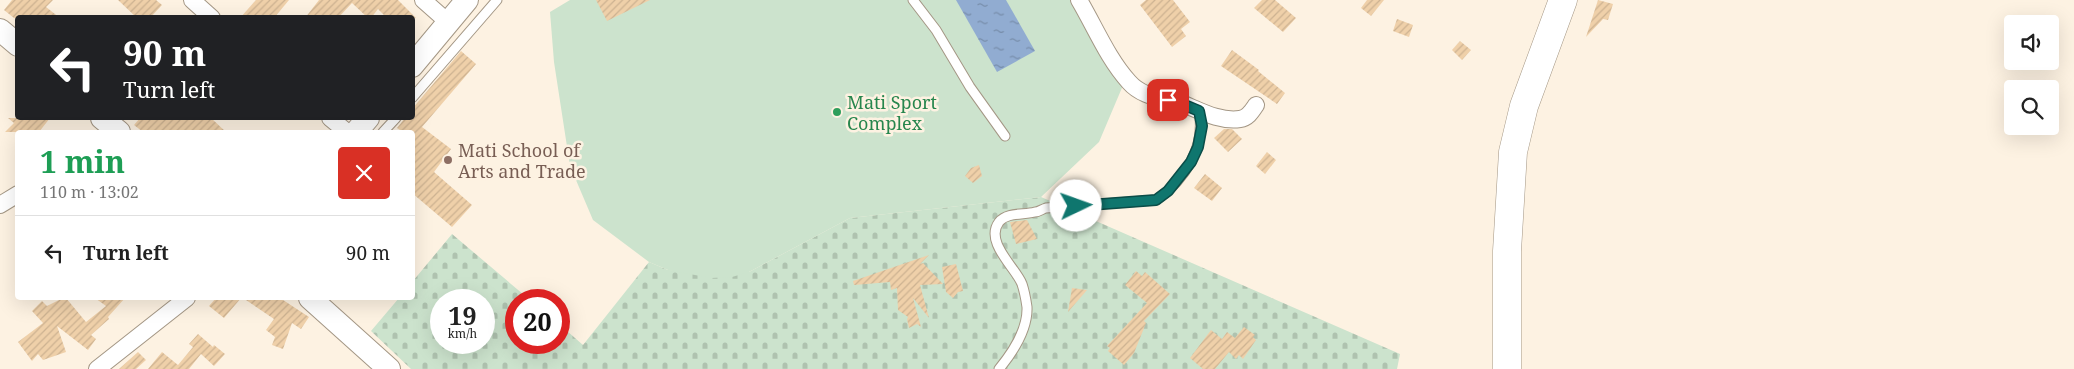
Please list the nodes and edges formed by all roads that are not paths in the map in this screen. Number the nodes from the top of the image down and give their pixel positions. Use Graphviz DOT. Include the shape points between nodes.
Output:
graph roads {
  1 [pos="192,0"];
  2 [pos="423,0"];
  3 [pos="468,0"];
  4 [pos="497,0"];
  5 [pos="912,0"];
  6 [pos="1080,0"];
  7 [pos="1563,0"];
  8 [pos="209,15"];
  9 [pos="449,23"];
  10 [pos="0,30"];
  11 [pos="15,42"];
  12 [pos="415,63"];
  13 [pos="415,95"];
  14 [pos="1256,105"];
  15 [pos="1199,111"];
  16 [pos="332,120"];
  17 [pos="366,120"];
  18 [pos="394,120"];
  19 [pos="345,130"];
  20 [pos="358,130"];
  21 [pos="385,130"];
  22 [pos="1006,136"];
  23 [pos="15,196"];
  24 [pos="0,205"];
  25 [pos="184,300"];
  26 [pos="312,300"];
  27 [pos="96,369"];
  28 [pos="389,369"];
  29 [pos="999,369"];
  30 [pos="1507,369"];
  1 -- 8 [label="street"];
  2 -- 9 [label="street"];
  3 -- 9 [label="street"];
  4 -- 13 [label="lane"];
  5 -- 22 [label="lane" via="936,30 970,87"];
  6 -- 15 [label="street" via="1115,63 1130,83 1155,98"];
  7 -- 30 [label="highway" via="1524,106 1514,152 1507,251"];
  9 -- 12 [label="street"];
  10 -- 11 [label="street"];
  14 -- 15 [label="street" via="1245,118 1239,119"];
  15 -- 29 [label="lane" via="1202,126 1191,162 1168,191 1156,200 1046,208 999,222 995,232 999,250 1022,283 1027,308 1016,347"];
  16 -- 19 [label="street"];
  17 -- 20 [label="street"];
  18 -- 21 [label="lane"];
  23 -- 24 [label="street"];
  25 -- 27 [label="street"];
  26 -- 28 [label="street"];
}
